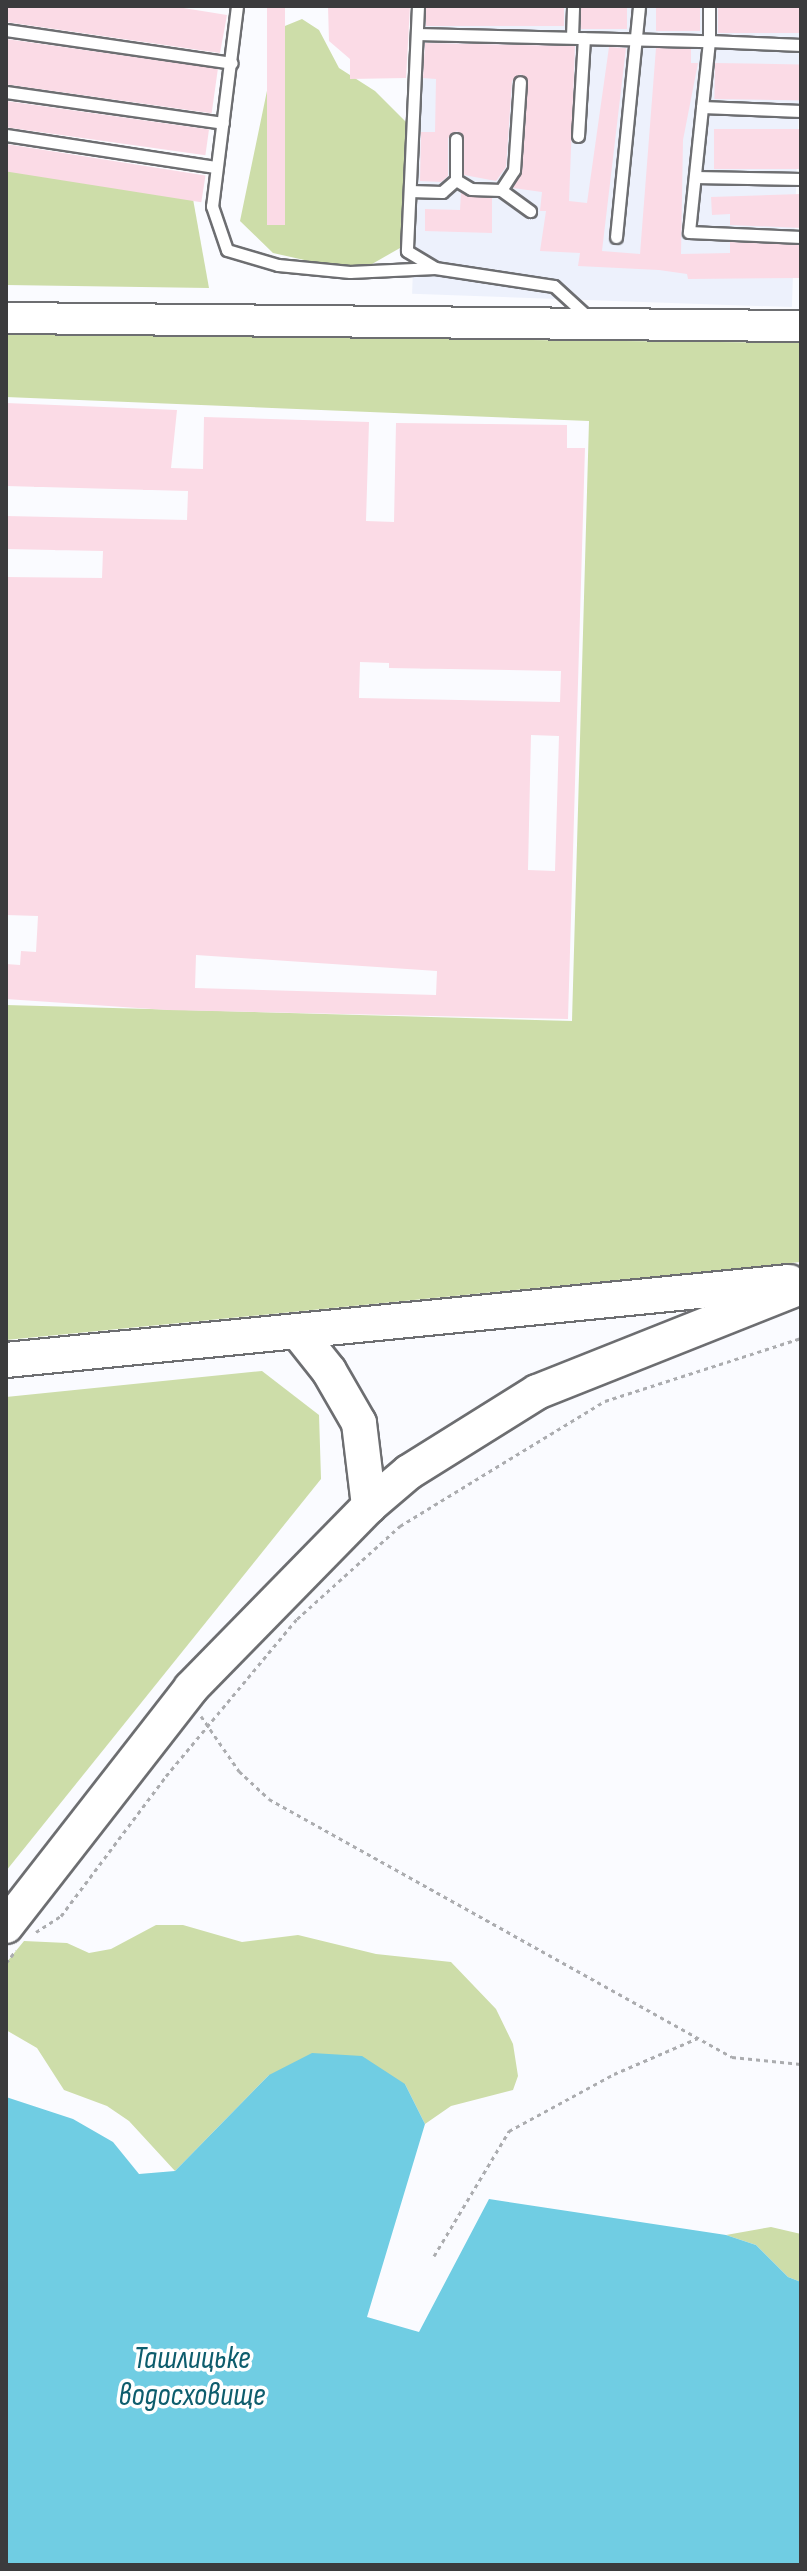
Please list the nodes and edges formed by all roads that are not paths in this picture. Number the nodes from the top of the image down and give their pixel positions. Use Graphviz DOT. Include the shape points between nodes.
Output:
graph roads {
  1 [pos="237,6"];
  2 [pos="418,6"];
  3 [pos="573,6"];
  4 [pos="639,6"];
  5 [pos="709,6"];
  6 [pos="6,30"];
  7 [pos="417,34"];
  8 [pos="578,37"];
  9 [pos="637,40"];
  10 [pos="709,41"];
  11 [pos="801,45"];
  12 [pos="232,63"];
  13 [pos="520,82"];
  14 [pos="6,92"];
  15 [pos="702,107"];
  16 [pos="801,111"];
  17 [pos="223,123"];
  18 [pos="6,135"];
  19 [pos="578,136"];
  20 [pos="456,139"];
  21 [pos="214,167"];
  22 [pos="695,177"];
  23 [pos="801,179"];
  24 [pos="456,180"];
  25 [pos="501,190"];
  26 [pos="410,191"];
  27 [pos="530,211"];
  28 [pos="616,237"];
  29 [pos="801,237"];
  30 [pos="435,268"];
  31 [pos="6,318"];
  32 [pos="595,324"];
  33 [pos="801,326"];
  34 [pos="801,1284"];
  35 [pos="298,1332"];
  36 [pos="6,1360"];
  37 [pos="369,1506"];
  38 [pos="6,1926"];
  1 -- 12 [label="lane"];
  2 -- 7 [label="lane"];
  3 -- 8 [label="lane"];
  4 -- 9 [label="lane"];
  5 -- 10 [label="lane"];
  6 -- 12 [label="lane"];
  7 -- 8 [label="lane"];
  7 -- 26 [label="lane"];
  8 -- 9 [label="lane"];
  8 -- 19 [label="lane"];
  9 -- 10 [label="lane"];
  9 -- 28 [label="lane"];
  10 -- 11 [label="lane"];
  10 -- 15 [label="lane"];
  12 -- 17 [label="lane"];
  13 -- 25 [label="lane" via="514,170"];
  14 -- 17 [label="lane"];
  15 -- 16 [label="lane"];
  15 -- 22 [label="lane"];
  17 -- 21 [label="lane"];
  18 -- 21 [label="lane"];
  20 -- 24 [label="lane"];
  21 -- 30 [label="lane" via="212,206 227,250 278,265 350,272"];
  22 -- 23 [label="lane"];
  22 -- 29 [label="lane" via="689,232"];
  24 -- 25 [label="lane" via="471,189"];
  24 -- 26 [label="lane" via="442,192"];
  25 -- 27 [label="lane"];
  26 -- 30 [label="lane" via="407,251"];
  30 -- 32 [label="lane" via="554,286"];
  31 -- 32 [label="street"];
  32 -- 33 [label="street"];
  34 -- 35 [label="main road"];
  34 -- 37 [label="main road" via="537,1392 439,1450"];
  35 -- 36 [label="main road"];
  35 -- 37 [label="main road" via="329,1371 359,1423"];
  37 -- 38 [label="main road" via="185,1696"];
}
